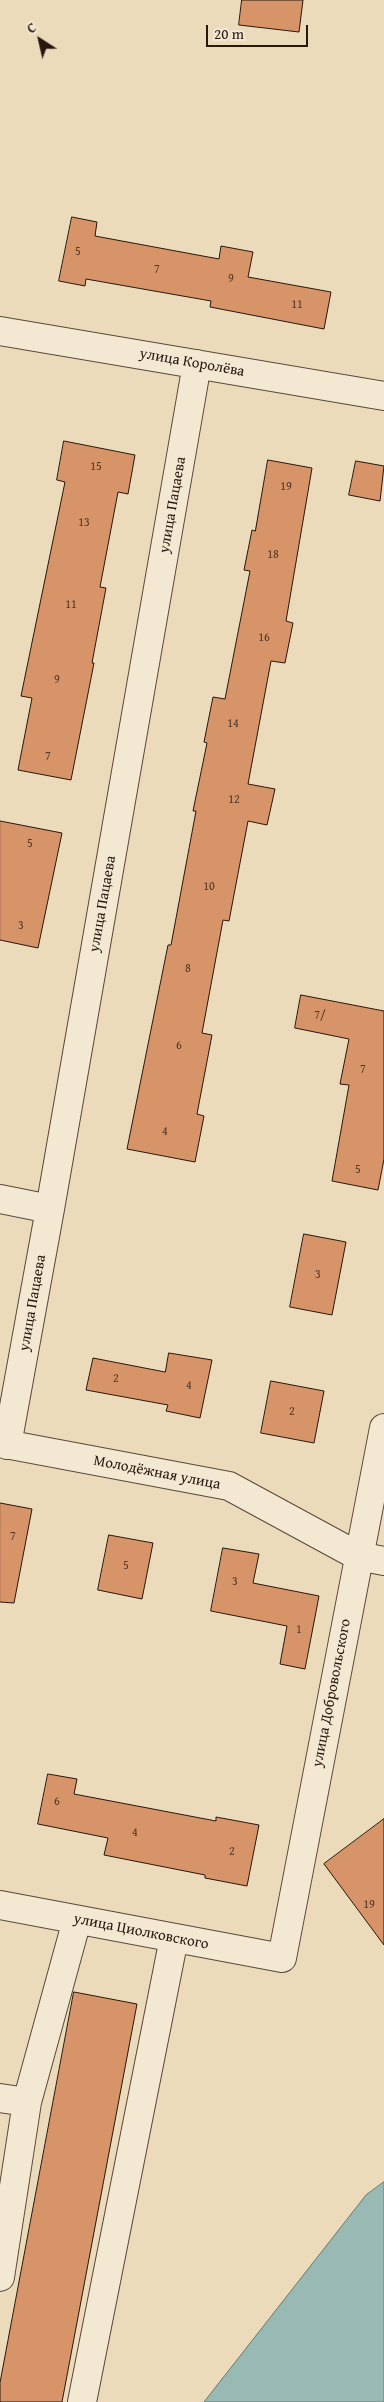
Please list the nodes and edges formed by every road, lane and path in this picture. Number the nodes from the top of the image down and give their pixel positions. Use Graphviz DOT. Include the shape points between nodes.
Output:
graph roads {
  1 [pos="0,331"];
  2 [pos="197,364"];
  3 [pos="384,396"];
  4 [pos="0,1198"];
  5 [pos="50,1209"];
  6 [pos="384,1428"];
  7 [pos="3,1444"];
  8 [pos="371,1558"];
  9 [pos="0,1905"];
  10 [pos="77,1920"];
  11 [pos="174,1938"];
  12 [pos="282,1958"];
  13 [pos="0,2098"];
  14 [pos="27,2102"];
  15 [pos="0,2277"];
  16 [pos="82,2402"];
  1 -- 2 [label="street, улица Королёва"];
  2 -- 3 [label="street, улица Королёва"];
  2 -- 5 [label="street, улица Пацаева"];
  4 -- 5 [label="street"];
  5 -- 7 [label="street, улица Пацаева"];
  6 -- 8 [label="street, улица Добровольского"];
  7 -- 8 [label="street, Молодёжная улица" via="230,1486"];
  8 -- 12 [label="street, улица Добровольского"];
  9 -- 10 [label="street, улица Циолковского"];
  10 -- 11 [label="street, улица Циолковского"];
  10 -- 14 [label="street"];
  11 -- 12 [label="street, улица Циолковского"];
  11 -- 16 [label="street"];
  13 -- 14 [label="street"];
  14 -- 15 [label="street"];
}
